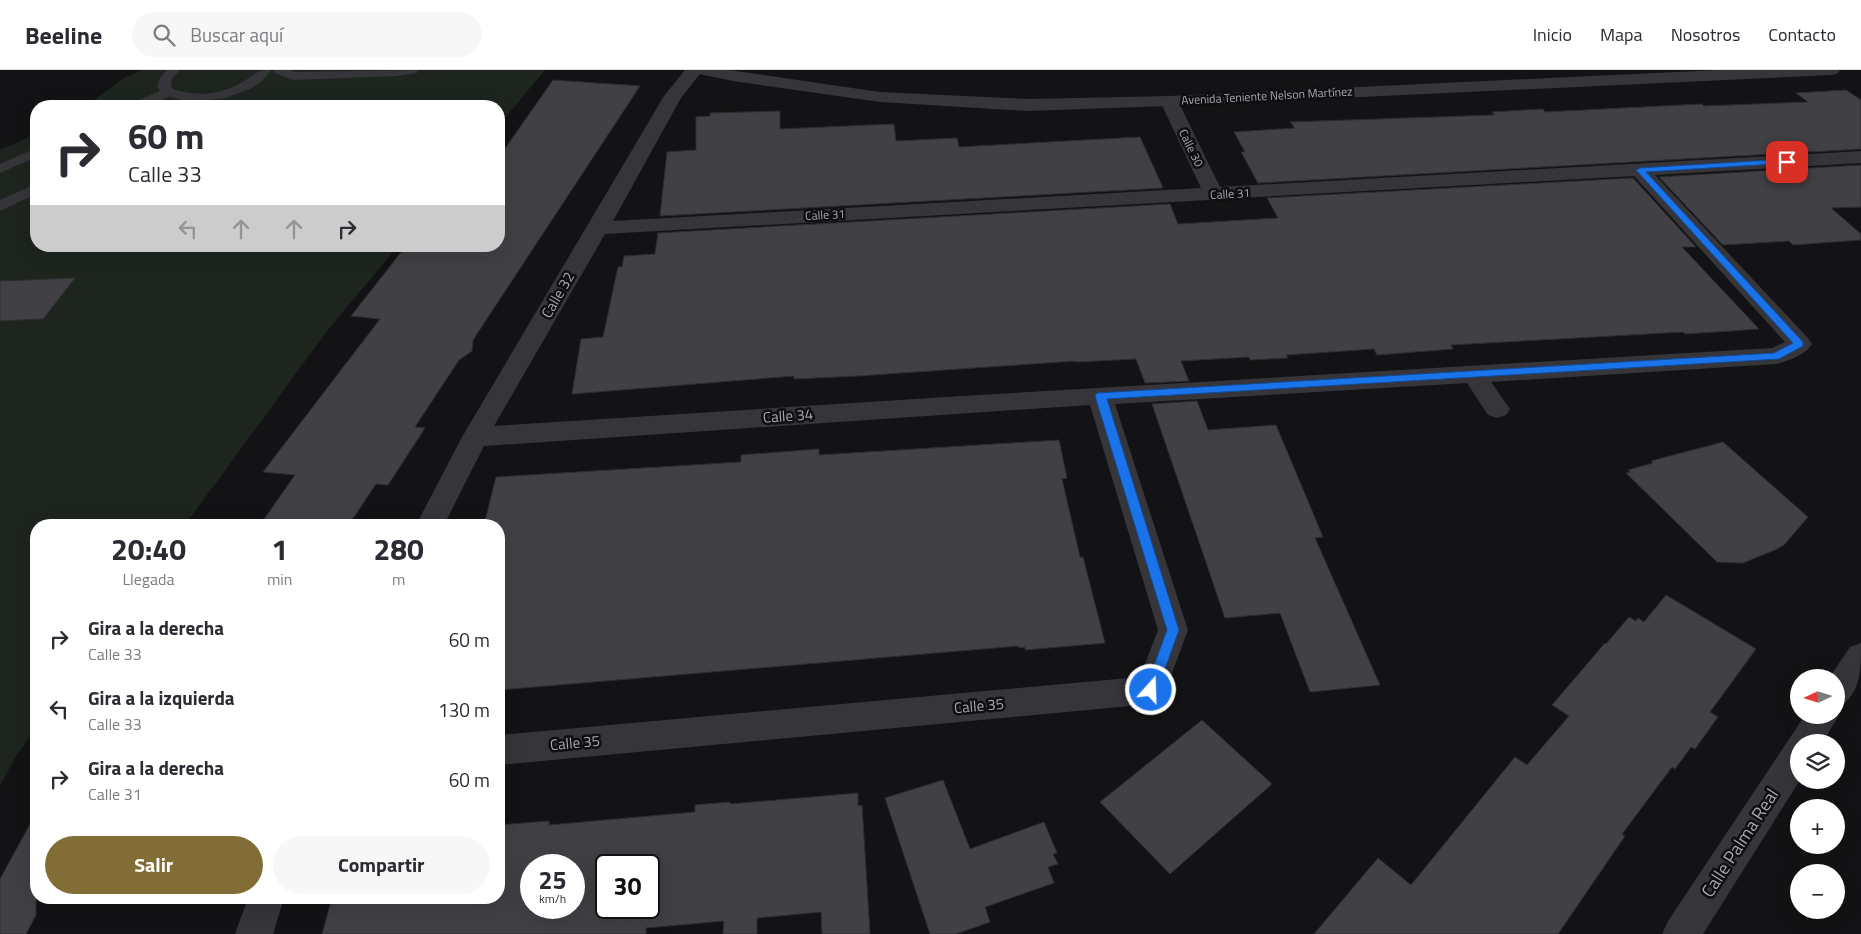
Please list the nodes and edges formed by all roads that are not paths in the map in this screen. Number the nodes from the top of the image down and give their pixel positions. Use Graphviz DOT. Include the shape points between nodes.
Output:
graph roads {
  1 [pos="174,70"];
  2 [pos="265,70"];
  3 [pos="280,70"];
  4 [pos="694,70"];
  5 [pos="705,70"];
  6 [pos="1831,70"];
  7 [pos="406,71"];
  8 [pos="168,92"];
  9 [pos="150,100"];
  10 [pos="1168,101"];
  11 [pos="30,155"];
  12 [pos="1861,157"];
  13 [pos="22,159"];
  14 [pos="30,163"];
  15 [pos="0,169"];
  16 [pos="1640,170"];
  17 [pos="30,191"];
  18 [pos="1214,195"];
  19 [pos="0,206"];
  20 [pos="598,228"];
  21 [pos="1474,376"];
  22 [pos="1100,396"];
  23 [pos="1497,409"];
  24 [pos="475,437"];
  25 [pos="433,519"];
  26 [pos="1861,656"];
  27 [pos="1845,680"];
  28 [pos="505,749"];
  29 [pos="1790,766"];
  30 [pos="264,904"];
  31 [pos="254,934"];
  32 [pos="1682,934"];
  1 -- 8 [label="lane" via="166,78 164,86"];
  2 -- 3 [label="lane"];
  2 -- 8 [label="lane" via="249,84 220,94 189,98"];
  3 -- 7 [label="lane" via="293,76"];
  4 -- 20 [label="street, Calle 32" via="673,96"];
  5 -- 10 [label="street, Avenida Teniente Nelson Martínez" via="880,97 1028,105"];
  6 -- 10 [label="street, Avenida Teniente Nelson Martínez"];
  8 -- 9 [label="lane"];
  10 -- 18 [label="street, Calle 30"];
  11 -- 13 [label="lane"];
  12 -- 16 [label="street, Calle 31"];
  13 -- 14 [label="lane"];
  13 -- 15 [label="lane"];
  16 -- 18 [label="street, Calle 31"];
  16 -- 21 [label="street, Calle 34" via="1800,344 1776,356"];
  17 -- 19 [label="lane"];
  18 -- 20 [label="street, Calle 31"];
  20 -- 24 [label="street, Calle 32"];
  21 -- 22 [label="street, Calle 34"];
  21 -- 23 [label="street"];
  22 -- 24 [label="street, Calle 34"];
  22 -- 28 [label="street, Calle 35" via="1173,630 1151,690"];
  24 -- 25 [label="street, Calle 32"];
  26 -- 27 [label="street"];
  29 -- 32 [label="street, Calle Palma Real"];
  30 -- 31 [label="street"];
}
